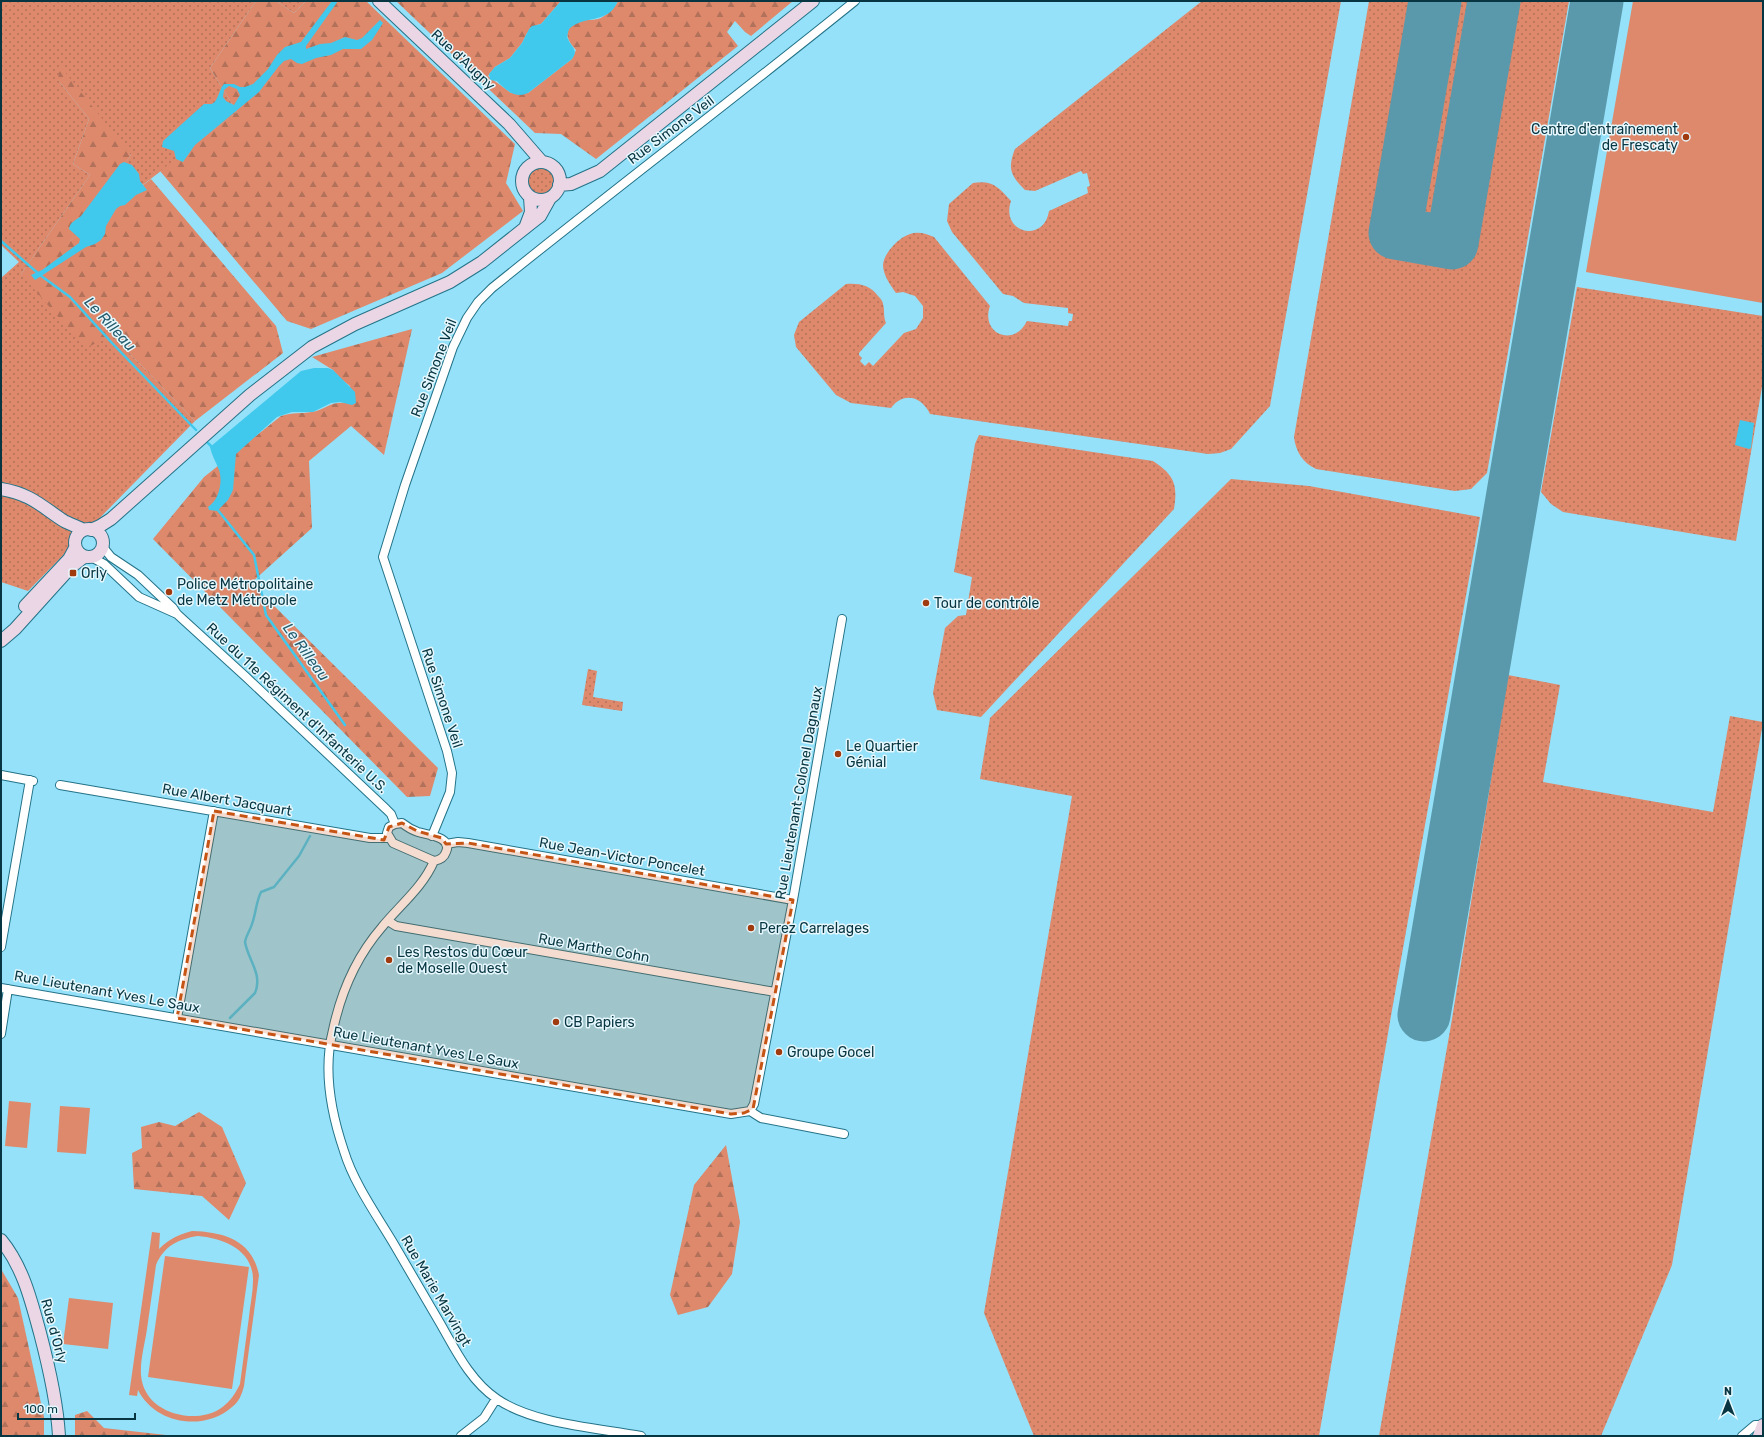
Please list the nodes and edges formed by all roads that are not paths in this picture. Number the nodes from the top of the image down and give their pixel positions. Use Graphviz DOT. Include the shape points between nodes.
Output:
graph roads {
  1 [pos="379,1"];
  2 [pos="813,1"];
  3 [pos="855,1"];
  4 [pos="524,142"];
  5 [pos="542,162"];
  6 [pos="529,166"];
  7 [pos="558,172"];
  8 [pos="587,178"];
  9 [pos="559,185"];
  10 [pos="530,197"];
  11 [pos="550,198"];
  12 [pos="524,229"];
  13 [pos="1,489"];
  14 [pos="111,518"];
  15 [pos="64,521"];
  16 [pos="88,530"];
  17 [pos="102,542"];
  18 [pos="75,544"];
  19 [pos="88,557"];
  20 [pos="149,586"];
  21 [pos="139,596"];
  22 [pos="177,614"];
  23 [pos="842,620"];
  24 [pos="1,634"];
  25 [pos="1,641"];
  26 [pos="1,775"];
  27 [pos="60,785"];
  28 [pos="214,811"];
  29 [pos="395,824"];
  30 [pos="432,836"];
  31 [pos="389,838"];
  32 [pos="446,844"];
  33 [pos="434,861"];
  34 [pos="794,900"];
  35 [pos="388,920"];
  36 [pos="1,947"];
  37 [pos="5,988"];
  38 [pos="775,992"];
  39 [pos="177,1018"];
  40 [pos="1,1034"];
  41 [pos="330,1044"];
  42 [pos="750,1111"];
  43 [pos="844,1134"];
  44 [pos="1,1240"];
  45 [pos="496,1399"];
  46 [pos="1763,1425"];
  47 [pos="59,1436"];
  48 [pos="461,1436"];
  49 [pos="641,1436"];
  50 [pos="1742,1436"];
  51 [pos="1758,1436"];
  1 -- 4 [label="main road, Rue d'Augny" via="509,124"];
  2 -- 8 [label="main road" via="600,171"];
  3 -- 30 [label="street, Rue Simone Veil" via="752,85 593,206 498,283 478,302 467,318 453,347 430,410 383,557 452,773 450,792"];
  4 -- 5 [label="main road, Rue d'Augny"];
  4 -- 6 [label="main road" via="526,162"];
  5 -- 6 [label="main road"];
  5 -- 7 [label="main road" via="551,165"];
  6 -- 10 [label="main road" via="522,177 522,184"];
  7 -- 8 [label="main road"];
  7 -- 9 [label="main road"];
  8 -- 9 [label="main road"];
  9 -- 11 [label="main road"];
  10 -- 11 [label="main road" via="539,200"];
  10 -- 12 [label="main road" via="531,212"];
  11 -- 12 [label="main road" via="540,216"];
  12 -- 14 [label="main road" via="482,262 450,282 355,324 312,347 250,395"];
  13 -- 15 [label="main road" via="25,495"];
  14 -- 16 [label="main road" via="100,526"];
  14 -- 17 [label="main road"];
  15 -- 16 [label="main road"];
  15 -- 18 [label="main road"];
  16 -- 17 [label="main road" via="98,532"];
  16 -- 18 [label="main road" via="78,534"];
  17 -- 19 [label="main road" via="99,553"];
  17 -- 20 [label="street, Rue du 11e Régiment d'Infanterie U.S." via="111,557 138,575"];
  18 -- 19 [label="main road" via="80,554"];
  18 -- 24 [label="main road" via="69,558"];
  19 -- 21 [label="street, Rue du 11e Régiment d'Infanterie U.S." via="104,564"];
  19 -- 25 [label="main road" via="72,568"];
  20 -- 21 [label="street"];
  20 -- 22 [label="street, Rue du 11e Régiment d'Infanterie U.S."];
  21 -- 22 [label="street, Rue du 11e Régiment d'Infanterie U.S."];
  22 -- 29 [label="street, Rue du 11e Régiment d'Infanterie U.S." via="386,809"];
  23 -- 34 [label="street, Rue Lieutenant-Colonel Dagnaux"];
  26 -- 36 [label="street" via="31,780"];
  27 -- 28 [label="street, Rue Albert Jacquart"];
  28 -- 31 [label="street, Rue Albert Jacquart" via="370,838"];
  28 -- 39 [label="street"];
  29 -- 30 [label="street" via="402,823"];
  29 -- 31 [label="street" via="389,827"];
  30 -- 32 [label="street" via="442,838"];
  31 -- 33 [label="street" via="393,843"];
  32 -- 33 [label="street" via="445,856"];
  32 -- 34 [label="street, Rue Jean-Victor Poncelet" via="468,843"];
  33 -- 35 [label="street" via="425,878"];
  34 -- 38 [label="street, Rue Lieutenant-Colonel Dagnaux"];
  35 -- 38 [label="street, Rue Marthe Cohn" via="396,926"];
  35 -- 41 [label="street" via="355,967 340,1004"];
  37 -- 39 [label="street, Rue Lieutenant Yves Le Saux"];
  37 -- 40 [label="street"];
  38 -- 42 [label="street, Rue Lieutenant-Colonel Dagnaux" via="754,1104"];
  39 -- 41 [label="street, Rue Lieutenant Yves Le Saux"];
  41 -- 42 [label="street, Rue Lieutenant Yves Le Saux" via="731,1114"];
  41 -- 45 [label="street, Rue Marie Marvingt" via="329,1070 333,1111 344,1154 457,1352 474,1377"];
  42 -- 43 [label="street" via="761,1118"];
  44 -- 47 [label="main road, Rue d'Orly" via="18,1267 29,1292 52,1383"];
  45 -- 48 [label="street" via="484,1418"];
  45 -- 49 [label="street, Rue Marie Marvingt" via="515,1410 538,1418"];
  46 -- 50 [label="street" via="1755,1425"];
  46 -- 51 [label="main road"];
}
